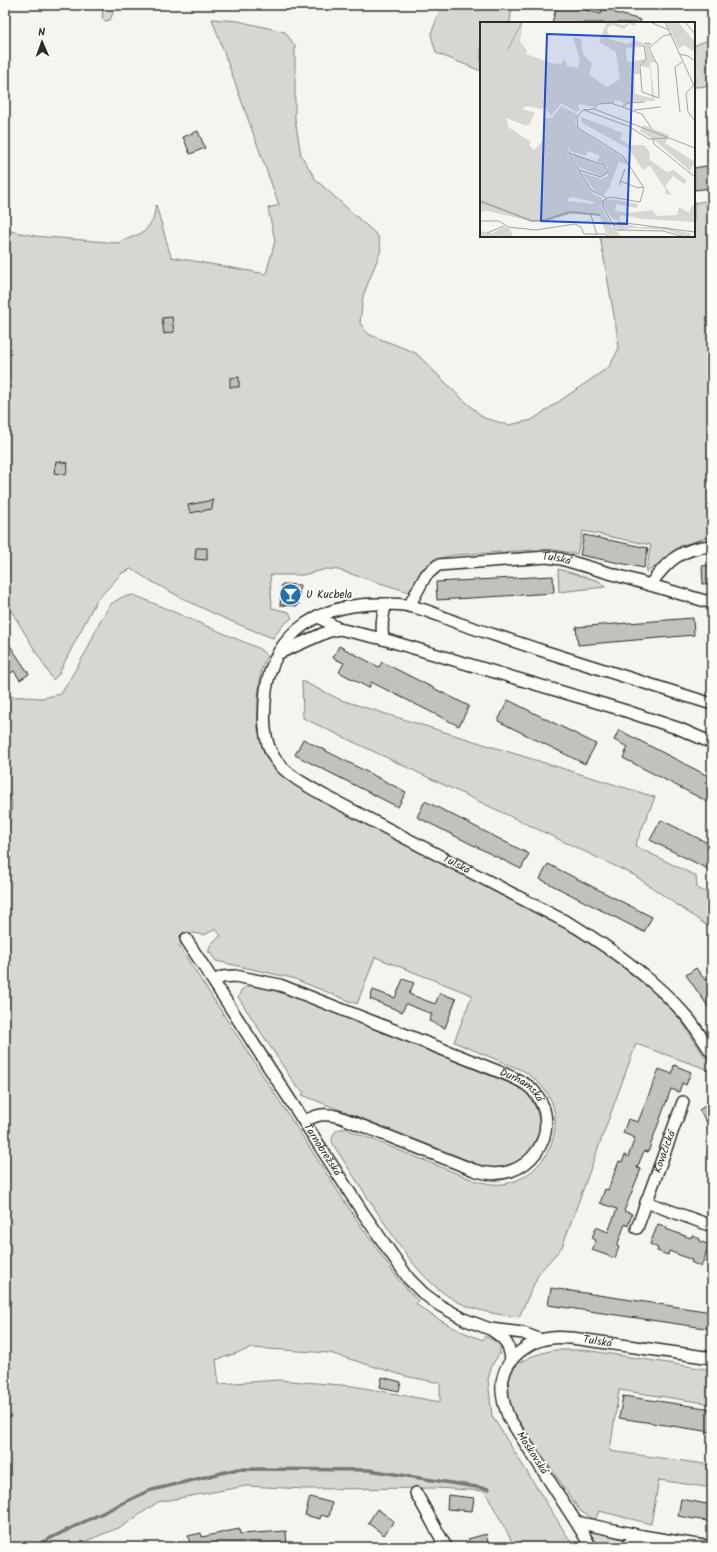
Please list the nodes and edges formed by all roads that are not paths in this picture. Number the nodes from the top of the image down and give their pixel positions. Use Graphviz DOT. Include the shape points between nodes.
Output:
graph roads {
  1 [pos="712,546"];
  2 [pos="650,585"];
  3 [pos="712,603"];
  4 [pos="386,604"];
  5 [pos="409,606"];
  6 [pos="317,616"];
  7 [pos="339,629"];
  8 [pos="383,639"];
  9 [pos="279,653"];
  10 [pos="712,704"];
  11 [pos="712,743"];
  12 [pos="186,939"];
  13 [pos="214,981"];
  14 [pos="712,1054"];
  15 [pos="683,1102"];
  16 [pos="304,1121"];
  17 [pos="646,1202"];
  18 [pos="712,1226"];
  19 [pos="637,1228"];
  20 [pos="490,1329"];
  21 [pos="542,1340"];
  22 [pos="712,1358"];
  23 [pos="511,1360"];
  24 [pos="502,1380"];
  25 [pos="416,1493"];
  26 [pos="576,1522"];
  27 [pos="642,1536"];
  28 [pos="446,1547"];
  29 [pos="591,1547"];
  30 [pos="624,1547"];
  31 [pos="710,1547"];
  1 -- 2 [label="street" via="682,553 663,568"];
  2 -- 3 [label="street, Tulská"];
  2 -- 5 [label="street, Tulská" via="554,558 446,563 438,565 426,575"];
  4 -- 5 [label="street, Tulská"];
  4 -- 6 [label="street, Tulská" via="347,607"];
  4 -- 8 [label="street" via="382,616"];
  5 -- 10 [label="street, Tulská"];
  6 -- 7 [label="street"];
  6 -- 9 [label="street, Tulská" via="295,631"];
  7 -- 8 [label="street"];
  7 -- 9 [label="street"];
  8 -- 11 [label="street" via="623,710"];
  9 -- 14 [label="street, Tulská" via="267,681 264,720 269,748 284,770 325,796 576,927 605,945 663,992 689,1019"];
  12 -- 13 [label="street, Tarnobrežská"];
  13 -- 16 [label="street, Tarnobrežská"];
  13 -- 16 [label="street, Durhamská" via="222,977 235,976 280,985 505,1074 531,1089 542,1105 545,1124 542,1143 525,1165 509,1172 491,1175 340,1117 316,1115"];
  15 -- 17 [label="street, Kovačická"];
  16 -- 20 [label="street, Tarnobrežská" via="363,1213 409,1278 439,1305 466,1320"];
  17 -- 18 [label="street"];
  17 -- 19 [label="street, Kovačická"];
  20 -- 21 [label="street, Tarnobrežská" via="523,1333"];
  20 -- 23 [label="street, Tarnobrežská" via="508,1343"];
  21 -- 22 [label="street, Tulská" via="572,1338"];
  21 -- 23 [label="street, Tulská" via="516,1354"];
  23 -- 24 [label="street, Tulská"];
  24 -- 26 [label="street, Moskovská" via="503,1405 509,1418"];
  25 -- 28 [label="street"];
  26 -- 27 [label="street"];
  26 -- 29 [label="street, Moskovská"];
  27 -- 30 [label="street"];
  27 -- 31 [label="street"];
}
